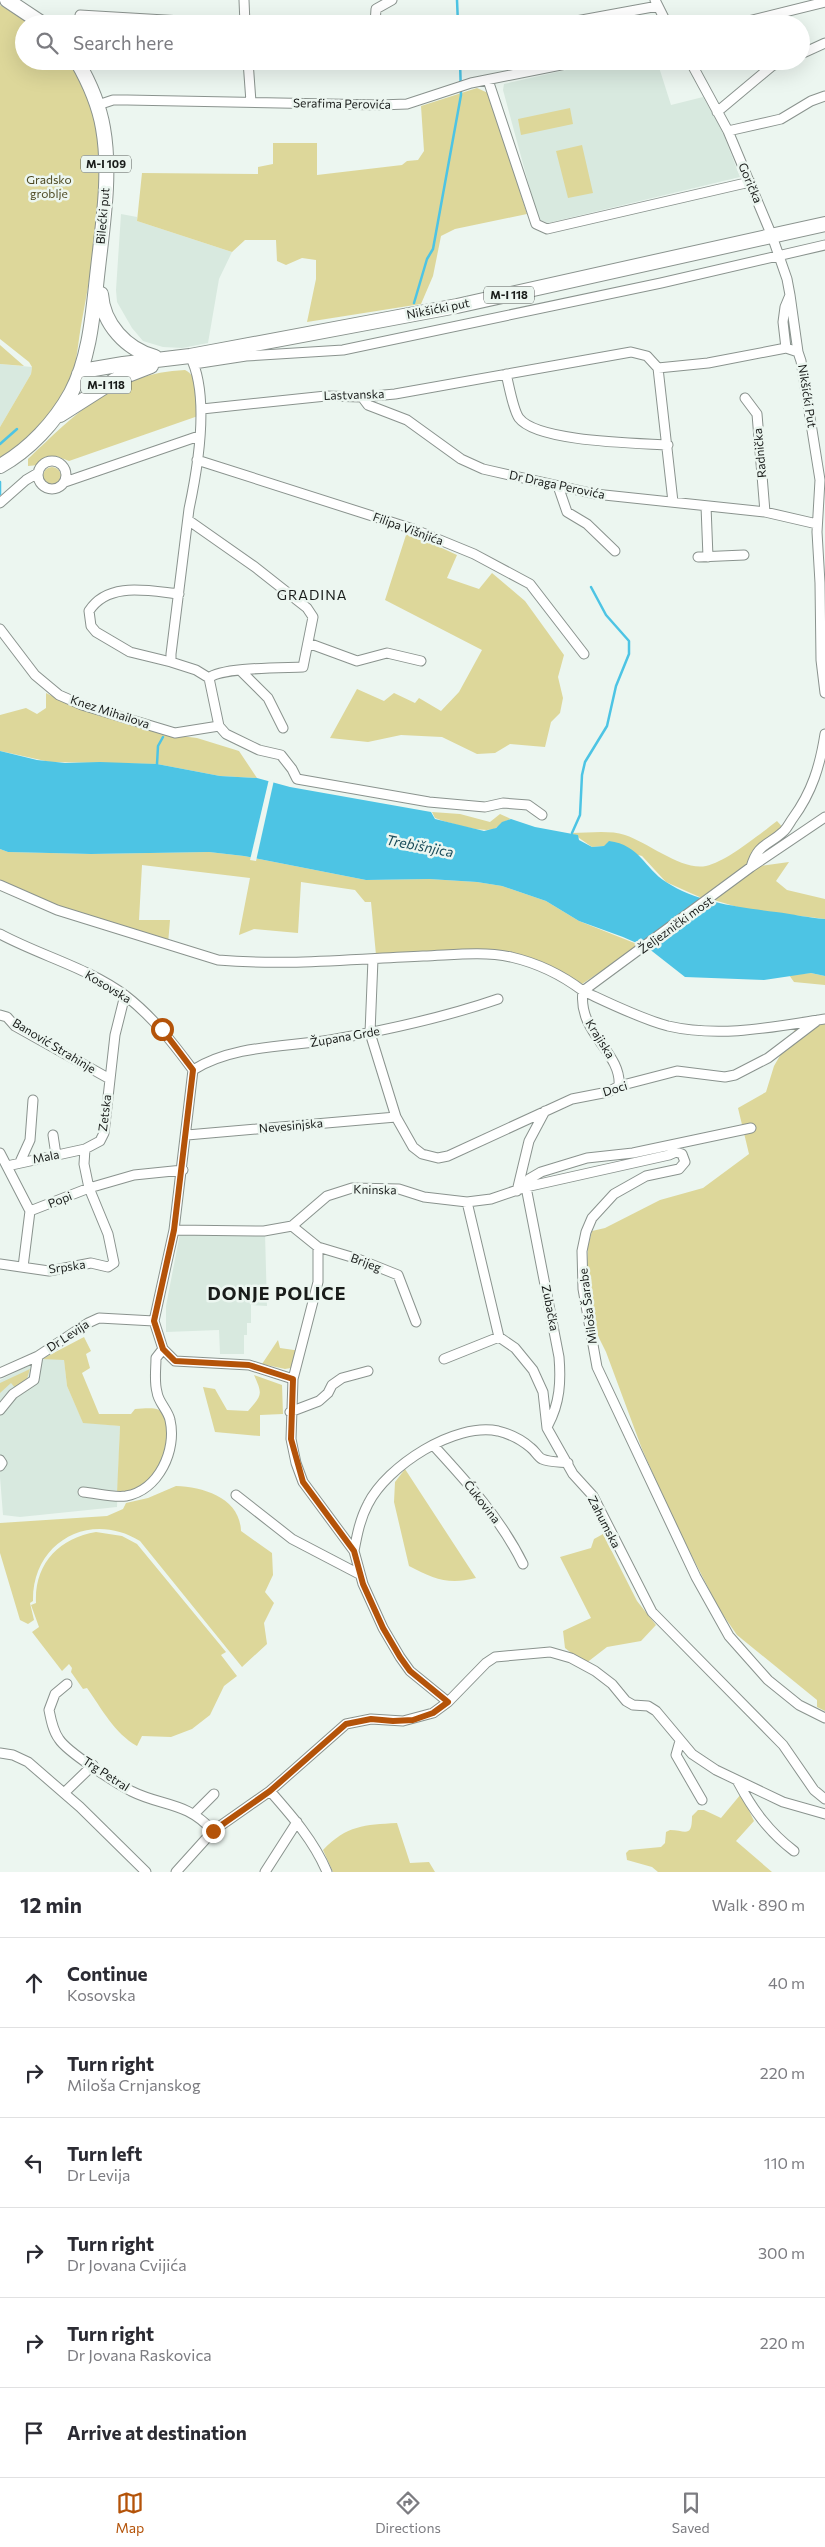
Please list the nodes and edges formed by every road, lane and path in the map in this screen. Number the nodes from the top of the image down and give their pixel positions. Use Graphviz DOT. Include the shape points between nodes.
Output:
graph roads {
  1 [pos="8,0"];
  2 [pos="244,0"];
  3 [pos="392,0"];
  4 [pos="825,2"];
  5 [pos="656,3"];
  6 [pos="30,15"];
  7 [pos="245,15"];
  8 [pos="376,15"];
  9 [pos="602,15"];
  10 [pos="663,15"];
  11 [pos="772,15"];
  12 [pos="825,43"];
  13 [pos="810,50"];
  14 [pos="81,70"];
  15 [pos="249,70"];
  16 [pos="533,70"];
  17 [pos="695,70"];
  18 [pos="767,70"];
  19 [pos="488,80"];
  20 [pos="825,96"];
  21 [pos="251,102"];
  22 [pos="98,106"];
  23 [pos="717,112"];
  24 [pos="728,131"];
  25 [pos="750,182"];
  26 [pos="825,224"];
  27 [pos="772,236"];
  28 [pos="825,245"];
  29 [pos="779,256"];
  30 [pos="97,272"];
  31 [pos="790,295"];
  32 [pos="786,348"];
  33 [pos="798,352"];
  34 [pos="168,359"];
  35 [pos="192,360"];
  36 [pos="658,368"];
  37 [pos="79,374"];
  38 [pos="506,374"];
  39 [pos="362,397"];
  40 [pos="745,398"];
  41 [pos="202,409"];
  42 [pos="50,423"];
  43 [pos="198,436"];
  44 [pos="668,445"];
  45 [pos="197,460"];
  46 [pos="0,466"];
  47 [pos="38,474"];
  48 [pos="65,482"];
  49 [pos="558,486"];
  50 [pos="673,502"];
  51 [pos="0,503"];
  52 [pos="706,506"];
  53 [pos="825,510"];
  54 [pos="765,512"];
  55 [pos="188,520"];
  56 [pos="816,524"];
  57 [pos="615,551"];
  58 [pos="744,556"];
  59 [pos="698,557"];
  60 [pos="708,557"];
  61 [pos="179,594"];
  62 [pos="0,629"];
  63 [pos="308,643"];
  64 [pos="584,654"];
  65 [pos="421,661"];
  66 [pos="171,662"];
  67 [pos="240,670"];
  68 [pos="209,678"];
  69 [pos="825,693"];
  70 [pos="219,726"];
  71 [pos="282,728"];
  72 [pos="825,734"];
  73 [pos="542,814"];
  74 [pos="825,817"];
  75 [pos="751,867"];
  76 [pos="0,885"];
  77 [pos="0,934"];
  78 [pos="373,959"];
  79 [pos="583,991"];
  80 [pos="125,995"];
  81 [pos="498,999"];
  82 [pos="0,1015"];
  83 [pos="822,1019"];
  84 [pos="370,1033"];
  85 [pos="193,1070"];
  86 [pos="108,1078"];
  87 [pos="619,1086"];
  88 [pos="33,1100"];
  89 [pos="545,1111"];
  90 [pos="396,1118"];
  91 [pos="751,1128"];
  92 [pos="53,1135"];
  93 [pos="187,1135"];
  94 [pos="85,1149"];
  95 [pos="0,1153"];
  96 [pos="56,1155"];
  97 [pos="20,1162"];
  98 [pos="7,1166"];
  99 [pos="183,1170"];
  100 [pos="526,1187"];
  101 [pos="89,1188"];
  102 [pos="517,1191"];
  103 [pos="467,1202"];
  104 [pos="30,1211"];
  105 [pos="292,1226"];
  106 [pos="174,1230"];
  107 [pos="318,1247"];
  108 [pos="0,1264"];
  109 [pos="24,1267"];
  110 [pos="154,1321"];
  111 [pos="416,1322"];
  112 [pos="499,1336"];
  113 [pos="163,1349"];
  114 [pos="38,1356"];
  115 [pos="444,1359"];
  116 [pos="368,1372"];
  117 [pos="0,1373"];
  118 [pos="293,1379"];
  119 [pos="0,1410"];
  120 [pos="290,1412"];
  121 [pos="547,1428"];
  122 [pos="434,1446"];
  123 [pos="0,1460"];
  124 [pos="568,1463"];
  125 [pos="0,1466"];
  126 [pos="83,1492"];
  127 [pos="236,1495"];
  128 [pos="354,1551"];
  129 [pos="523,1564"];
  130 [pos="359,1574"];
  131 [pos="67,1684"];
  132 [pos="448,1702"];
  133 [pos="825,1718"];
  134 [pos="680,1741"];
  135 [pos="0,1753"];
  136 [pos="93,1765"];
  137 [pos="738,1782"];
  138 [pos="270,1791"];
  139 [pos="64,1793"];
  140 [pos="214,1794"];
  141 [pos="825,1799"];
  142 [pos="702,1800"];
  143 [pos="194,1814"];
  144 [pos="825,1814"];
  145 [pos="297,1822"];
  146 [pos="213,1831"];
  147 [pos="794,1851"];
  148 [pos="146,1872"];
  149 [pos="176,1872"];
  150 [pos="265,1872"];
  151 [pos="327,1872"];
  1 -- 6 [label="main road"];
  2 -- 7 [label="street"];
  3 -- 8 [label="street" via="376,9"];
  4 -- 11 [label="street"];
  5 -- 9 [label="street"];
  5 -- 10 [label="street"];
  12 -- 13 [label="street"];
  14 -- 22 [label="main road, Bilećki put / M-I 109"];
  15 -- 21 [label="street"];
  16 -- 19 [label="street, Serafima Perovića"];
  17 -- 23 [label="street, Gorička"];
  18 -- 23 [label="street"];
  19 -- 21 [label="street, Serafima Perovića" via="407,104"];
  19 -- 25 [label="street" via="536,224 547,228"];
  20 -- 24 [label="street" via="781,119"];
  21 -- 22 [label="street, Serafima Perovića" via="113,100"];
  22 -- 30 [label="main road, Bilećki put / M-I 109" via="104,129 106,163"];
  23 -- 24 [label="street, Gorička"];
  24 -- 25 [label="street, Gorička"];
  25 -- 27 [label="street, Gorička"];
  26 -- 27 [label="main road, Nikšićki put / M-I 118"];
  27 -- 29 [label="street, Gorička"];
  27 -- 35 [label="main road, Nikšićki put / M-I 118" via="457,306"];
  28 -- 29 [label="street, Nikšićki put"];
  29 -- 31 [label="street, Gorička"];
  29 -- 35 [label="street, Nikšićki put" via="343,350"];
  30 -- 34 [label="main road" via="102,306 111,326 140,352"];
  30 -- 37 [label="main road, Bilećki put / M-I 109" via="91,330"];
  31 -- 32 [label="street" via="783,322"];
  31 -- 33 [label="street"];
  32 -- 33 [label="street, Nikšićki Put"];
  32 -- 36 [label="street" via="708,363"];
  33 -- 56 [label="street, Nikšićki Put" via="820,480"];
  34 -- 35 [label="main road, Nikšićki put / M-I 118"];
  34 -- 37 [label="main road, Nikšićki put / M-I 118" via="104,367"];
  34 -- 42 [label="main road, M-I 118" via="115,380"];
  35 -- 41 [label="street"];
  36 -- 38 [label="street, Lastvanska" via="647,356 631,352"];
  36 -- 44 [label="street"];
  37 -- 42 [label="main road, M-I 118" via="71,393"];
  38 -- 39 [label="street, Lastvanska"];
  38 -- 44 [label="street" via="518,418 532,429 554,435"];
  39 -- 41 [label="street, Lastvanska" via="326,396"];
  39 -- 49 [label="street, Dr Draga Perovića" via="368,405 407,420 461,459 483,469"];
  40 -- 54 [label="street, Radnička" via="757,414"];
  41 -- 43 [label="street"];
  42 -- 46 [label="main road, M-I 118" via="26,447"];
  43 -- 45 [label="street"];
  43 -- 48 [label="street"];
  44 -- 50 [label="street"];
  45 -- 55 [label="street"];
  45 -- 64 [label="street, Filipa Višnjića" via="413,529 474,554 530,584"];
  47 -- 48 [label="street" via="40,483 48,489 58,489"];
  47 -- 48 [label="street" via="42,465 55,461 66,469"];
  47 -- 51 [label="street" via="26,480"];
  49 -- 50 [label="street, Dr Draga Perovića" via="595,494"];
  49 -- 57 [label="street" via="567,512 587,524"];
  50 -- 52 [label="street, Dr Draga Perovića"];
  52 -- 54 [label="street, Dr Draga Perovića"];
  52 -- 60 [label="street"];
  53 -- 56 [label="street"];
  54 -- 56 [label="street, Dr Draga Perovića"];
  55 -- 61 [label="street"];
  55 -- 63 [label="street" via="307,608 313,617"];
  56 -- 69 [label="street, Nikšićki Put"];
  58 -- 60 [label="street"];
  59 -- 60 [label="street"];
  61 -- 66 [label="street"];
  61 -- 66 [label="street" via="117,591 102,597 89,611 91,626 96,632 130,652"];
  62 -- 70 [label="street, Knez Mihailova" via="35,676 59,695 175,733"];
  63 -- 65 [label="street" via="357,661 387,653"];
  63 -- 67 [label="street" via="303,667"];
  66 -- 68 [label="street"];
  67 -- 68 [label="street" via="214,674"];
  67 -- 71 [label="street" via="268,698"];
  68 -- 70 [label="street"];
  70 -- 73 [label="street" via="238,742 281,756 297,779 429,802 485,807 503,803 528,805"];
  72 -- 75 [label="street" via="817,773 803,804 785,830 754,855"];
  74 -- 75 [label="street, Željeznički most"];
  75 -- 79 [label="street, Željeznički most"];
  76 -- 78 [label="street" via="57,910 218,960 245,963"];
  77 -- 80 [label="street, Kosovska"];
  78 -- 79 [label="street" via="479,953 511,957 558,974"];
  78 -- 84 [label="street, Doci"];
  79 -- 83 [label="street" via="667,1026 695,1030 736,1032"];
  79 -- 87 [label="street, Krajiska" via="582,1006 586,1020 618,1068"];
  80 -- 85 [label="street, Kosovska" via="162,1029"];
  80 -- 86 [label="street, Zetska"];
  81 -- 84 [label="street, Župana Grde" via="430,1020"];
  82 -- 86 [label="street, Banović Strahinje"];
  83 -- 87 [label="street, Doci" via="768,1058 735,1075 725,1077 677,1071"];
  84 -- 85 [label="street, Župana Grde" via="248,1051 211,1059"];
  84 -- 90 [label="street, Doci"];
  85 -- 93 [label="street"];
  86 -- 94 [label="street, Zetska" via="104,1133 100,1141"];
  87 -- 89 [label="street, Doci" via="608,1092 572,1099"];
  88 -- 97 [label="street" via="30,1140"];
  89 -- 90 [label="street, Doci" via="438,1158 422,1154 413,1147"];
  89 -- 102 [label="street" via="529,1141"];
  90 -- 93 [label="street, Nevesinjska"];
  91 -- 100 [label="street" via="633,1153 587,1158 541,1172 529,1180"];
  92 -- 96 [label="street"];
  93 -- 99 [label="street"];
  94 -- 96 [label="street, Mala"];
  94 -- 101 [label="street" via="84,1164"];
  95 -- 98 [label="street"];
  96 -- 97 [label="street, Mala"];
  97 -- 98 [label="street, Mala"];
  98 -- 104 [label="street"];
  99 -- 101 [label="street" via="134,1175"];
  99 -- 106 [label="street"];
  100 -- 102 [label="street, Kninska"];
  100 -- 121 [label="street, Zubačka" via="559,1357 561,1384"];
  100 -- 133 [label="street, Miloša Šarabe" via="676,1152 685,1158 679,1168 646,1176 614,1194 597,1211 586,1232 582,1251 583,1289 597,1367 696,1577 729,1636 768,1680 800,1705"];
  101 -- 104 [label="street, Popi"];
  101 -- 109 [label="street, Srpska" via="108,1234 114,1263 108,1267 92,1263 49,1271"];
  102 -- 103 [label="street, Kninska"];
  103 -- 105 [label="street, Kninska" via="424,1198 399,1189 352,1188 326,1196"];
  103 -- 112 [label="street"];
  104 -- 109 [label="street"];
  105 -- 106 [label="street" via="264,1231"];
  105 -- 107 [label="street, Brijeg"];
  106 -- 110 [label="street"];
  107 -- 111 [label="street, Brijeg" via="398,1275"];
  107 -- 118 [label="street" via="318,1282"];
  108 -- 109 [label="street, Srpska"];
  110 -- 113 [label="street"];
  110 -- 114 [label="street, Dr Levija" via="99,1318"];
  112 -- 115 [label="street"];
  112 -- 121 [label="street, Zahumska" via="515,1348 533,1370 543,1392"];
  113 -- 118 [label="street" via="175,1361 249,1365"];
  113 -- 126 [label="street" via="156,1358 156,1367 157,1394 170,1420 172,1438 167,1461 146,1486 126,1496"];
  114 -- 117 [label="street, Dr Levija"];
  114 -- 119 [label="street" via="34,1380 13,1394"];
  116 -- 120 [label="street" via="342,1378 319,1401"];
  118 -- 120 [label="street"];
  120 -- 128 [label="street" via="291,1439 303,1482"];
  121 -- 124 [label="street, Zahumska"];
  122 -- 124 [label="street" via="467,1432 496,1430 521,1440 541,1459"];
  122 -- 128 [label="street" via="406,1461 379,1487 359,1526"];
  122 -- 129 [label="street, Ćukovina" via="469,1484 510,1537"];
  123 -- 125 [label="street"];
  124 -- 141 [label="street, Zahumska" via="573,1474 593,1496 652,1612 783,1745 814,1790"];
  127 -- 130 [label="street" via="292,1539"];
  128 -- 130 [label="street"];
  130 -- 132 [label="street" via="400,1657 410,1671"];
  131 -- 136 [label="street, Trg Petral" via="50,1702 52,1725 60,1741"];
  132 -- 134 [label="street" via="495,1657 550,1652 571,1658 595,1671 633,1705 648,1706"];
  132 -- 138 [label="street" via="433,1713 413,1720 371,1719 346,1724"];
  134 -- 137 [label="street" via="692,1754"];
  134 -- 142 [label="street" via="676,1755"];
  135 -- 139 [label="street" via="13,1754 28,1762"];
  136 -- 139 [label="street"];
  136 -- 143 [label="street, Trg Petral" via="132,1792 188,1809"];
  137 -- 144 [label="street" via="783,1802"];
  137 -- 147 [label="street" via="761,1820"];
  138 -- 145 [label="street"];
  138 -- 146 [label="street"];
  139 -- 148 [label="street"];
  140 -- 143 [label="street"];
  143 -- 146 [label="street, Trg Petral"];
  145 -- 150 [label="street"];
  145 -- 151 [label="street"];
  146 -- 149 [label="street"];
}
